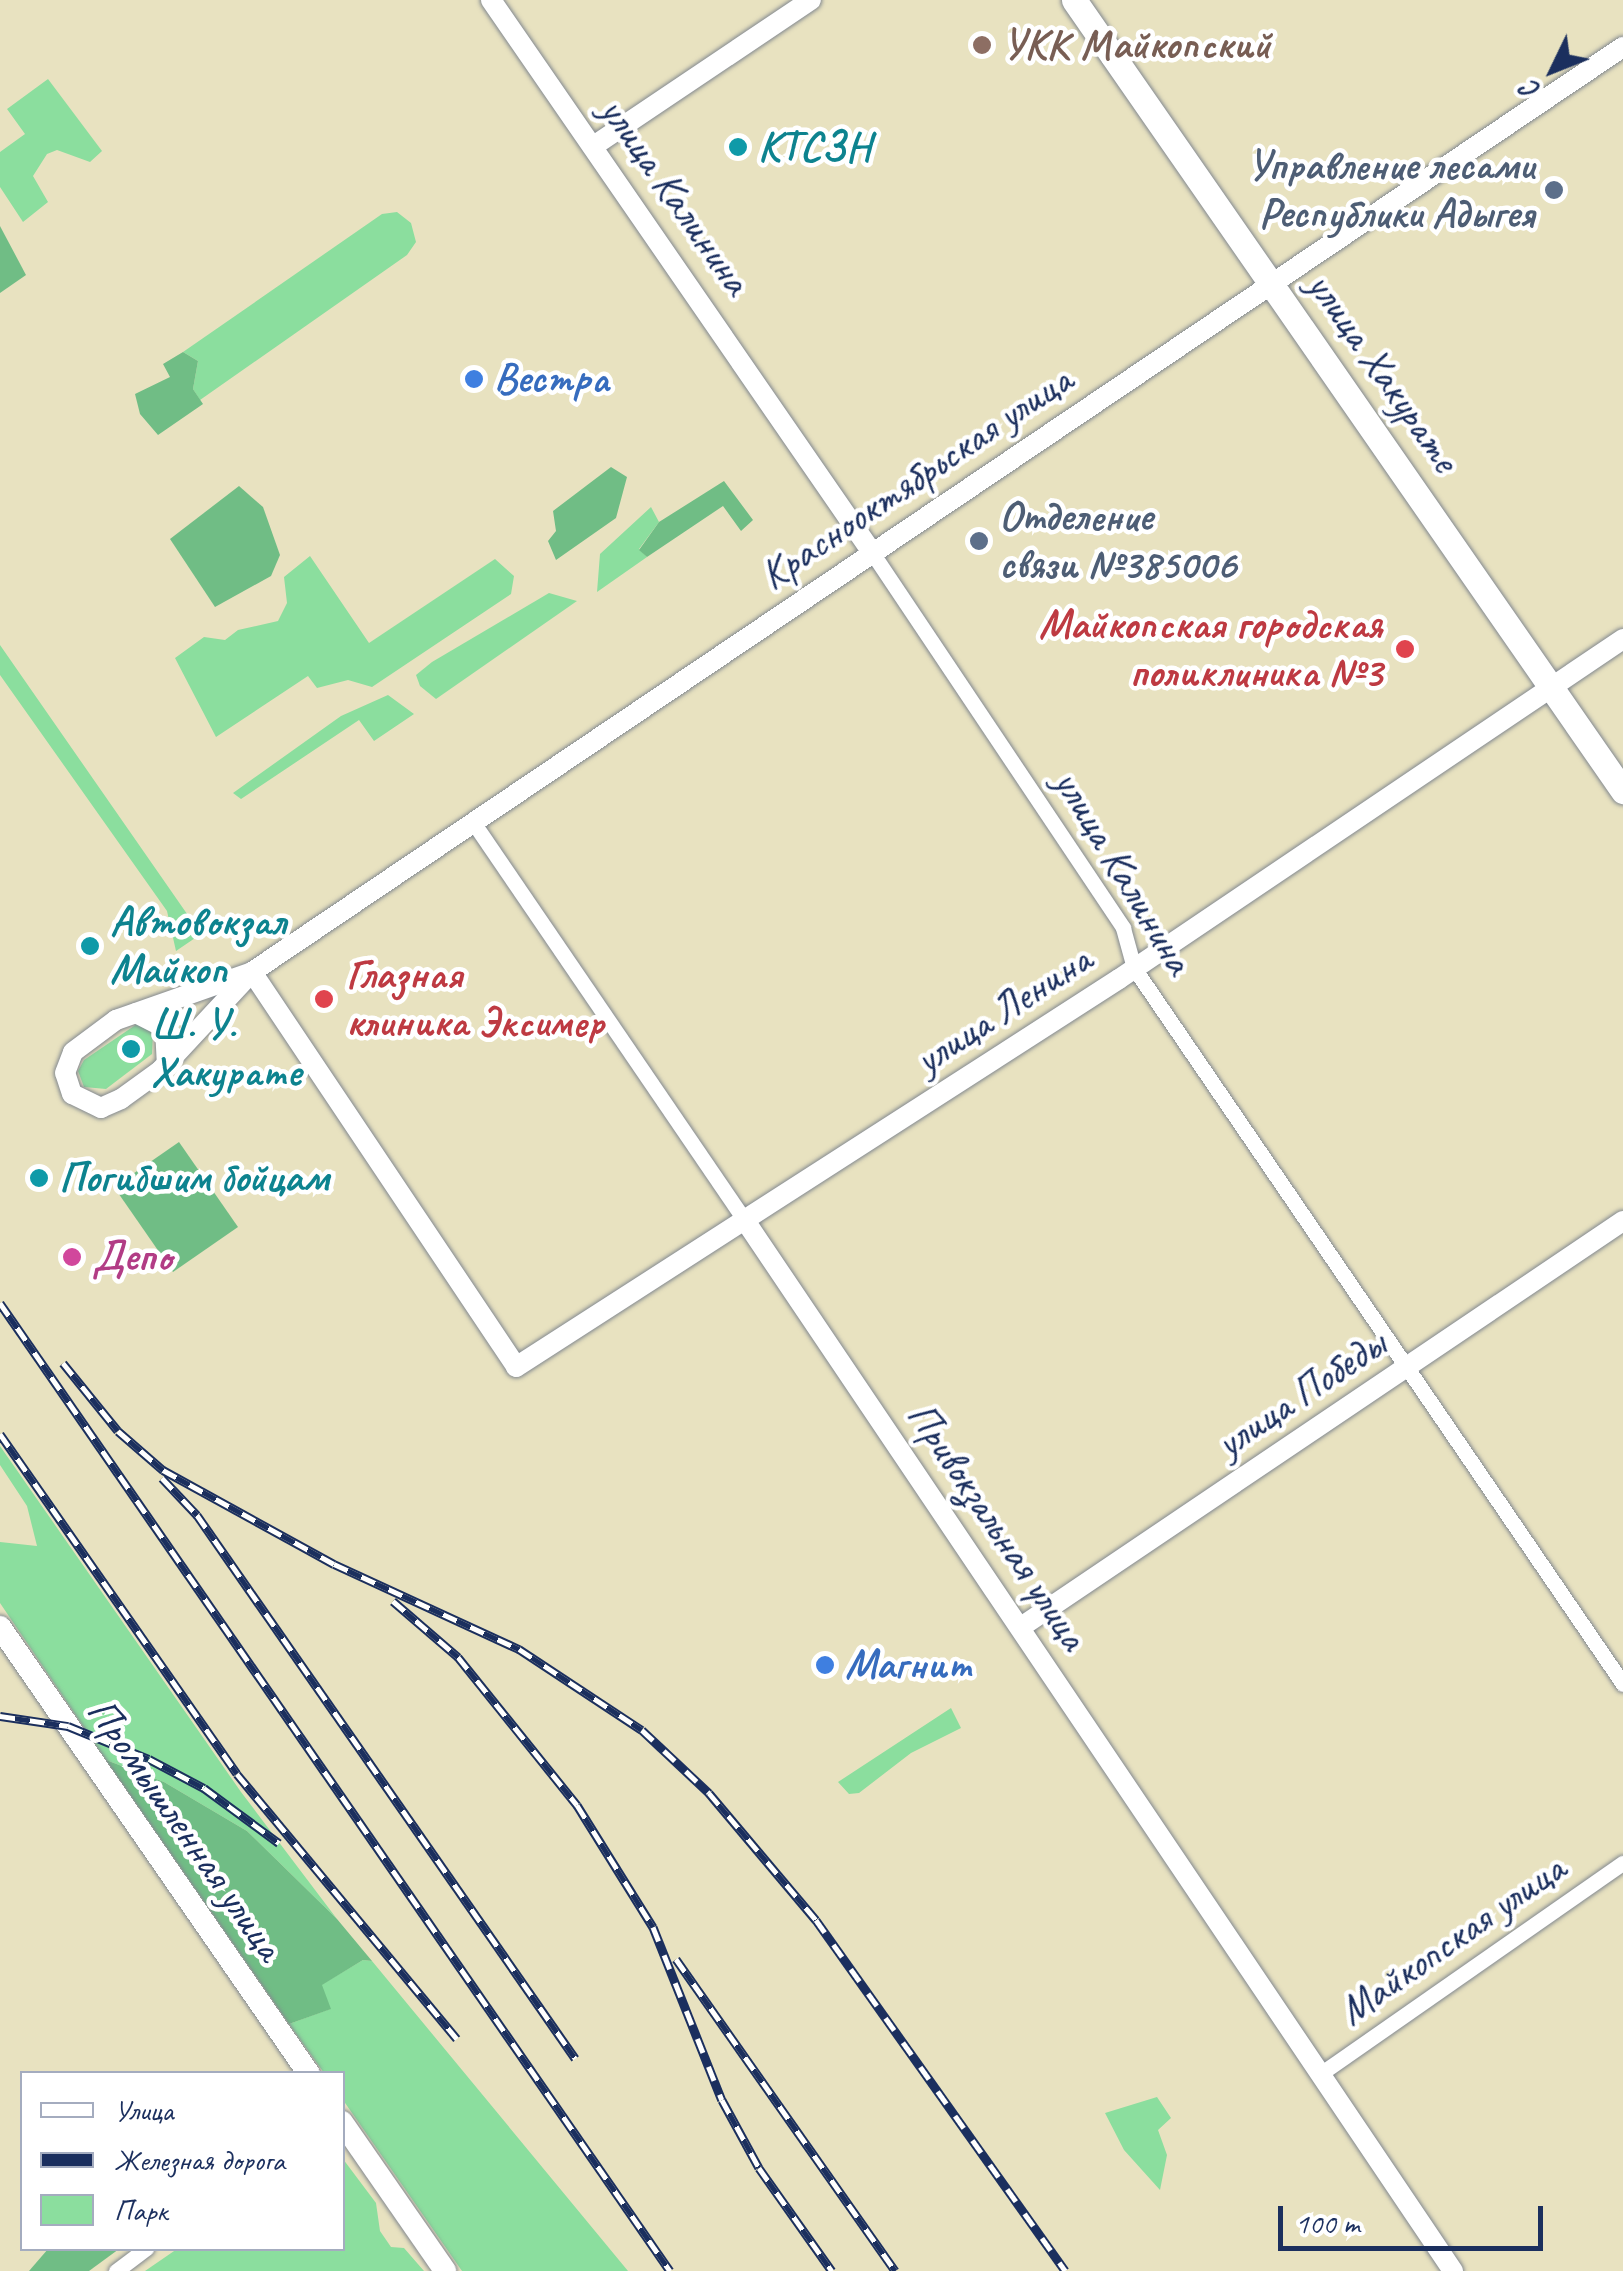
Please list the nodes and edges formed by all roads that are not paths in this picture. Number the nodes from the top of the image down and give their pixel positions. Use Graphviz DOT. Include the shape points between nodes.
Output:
graph roads {
  1 [pos="490,0"];
  2 [pos="811,0"];
  3 [pos="1074,0"];
  4 [pos="1623,47"];
  5 [pos="595,145"];
  6 [pos="1272,282"];
  7 [pos="873,554"];
  8 [pos="1623,640"];
  9 [pos="1552,686"];
  10 [pos="1623,791"];
  11 [pos="476,825"];
  12 [pos="1134,968"];
  13 [pos="252,972"];
  14 [pos="131,1014"];
  15 [pos="167,1061"];
  16 [pos="1623,1221"];
  17 [pos="746,1222"];
  18 [pos="1410,1366"];
  19 [pos="1021,1626"];
  20 [pos="0,1627"];
  21 [pos="1623,1684"];
  22 [pos="1623,1863"];
  23 [pos="307,2071"];
  24 [pos="1320,2074"];
  25 [pos="345,2126"];
  26 [pos="142,2251"];
  27 [pos="116,2271"];
  28 [pos="445,2271"];
  29 [pos="1454,2271"];
  1 -- 5 [label="street, улица Калинина"];
  2 -- 5 [label="street"];
  3 -- 6 [label="main road, улица Хакурате"];
  4 -- 6 [label="street, Краснооктябрьская улица"];
  5 -- 7 [label="street, улица Калинина"];
  6 -- 7 [label="street, Краснооктябрьская улица"];
  6 -- 9 [label="main road, улица Хакурате"];
  7 -- 11 [label="street, Краснооктябрьская улица"];
  7 -- 12 [label="street, улица Калинина" via="1123,928"];
  8 -- 9 [label="street, улица Ленина"];
  9 -- 10 [label="main road, улица Хакурате"];
  9 -- 12 [label="street, улица Ленина"];
  11 -- 13 [label="street, Краснооктябрьская улица"];
  11 -- 17 [label="street, Привокзальная улица"];
  12 -- 17 [label="street, улица Ленина"];
  12 -- 18 [label="street, улица Калинина"];
  13 -- 14 [label="street"];
  13 -- 15 [label="street"];
  13 -- 17 [label="street, улица Ленина" via="516,1367"];
  14 -- 15 [label="street" via="148,1015 165,1028"];
  14 -- 15 [label="street" via="73,1052 65,1073 72,1094 90,1106 112,1105"];
  16 -- 18 [label="street, улица Победы"];
  17 -- 19 [label="street, Привокзальная улица"];
  18 -- 19 [label="street, улица Победы"];
  18 -- 21 [label="street, улица Калинина"];
  19 -- 24 [label="street, Привокзальная улица"];
  20 -- 23 [label="main road, Промышленная улица"];
  22 -- 24 [label="street, Майкопская улица"];
  24 -- 29 [label="street, Привокзальная улица"];
  25 -- 28 [label="main road"];
  26 -- 27 [label="street"];
}
